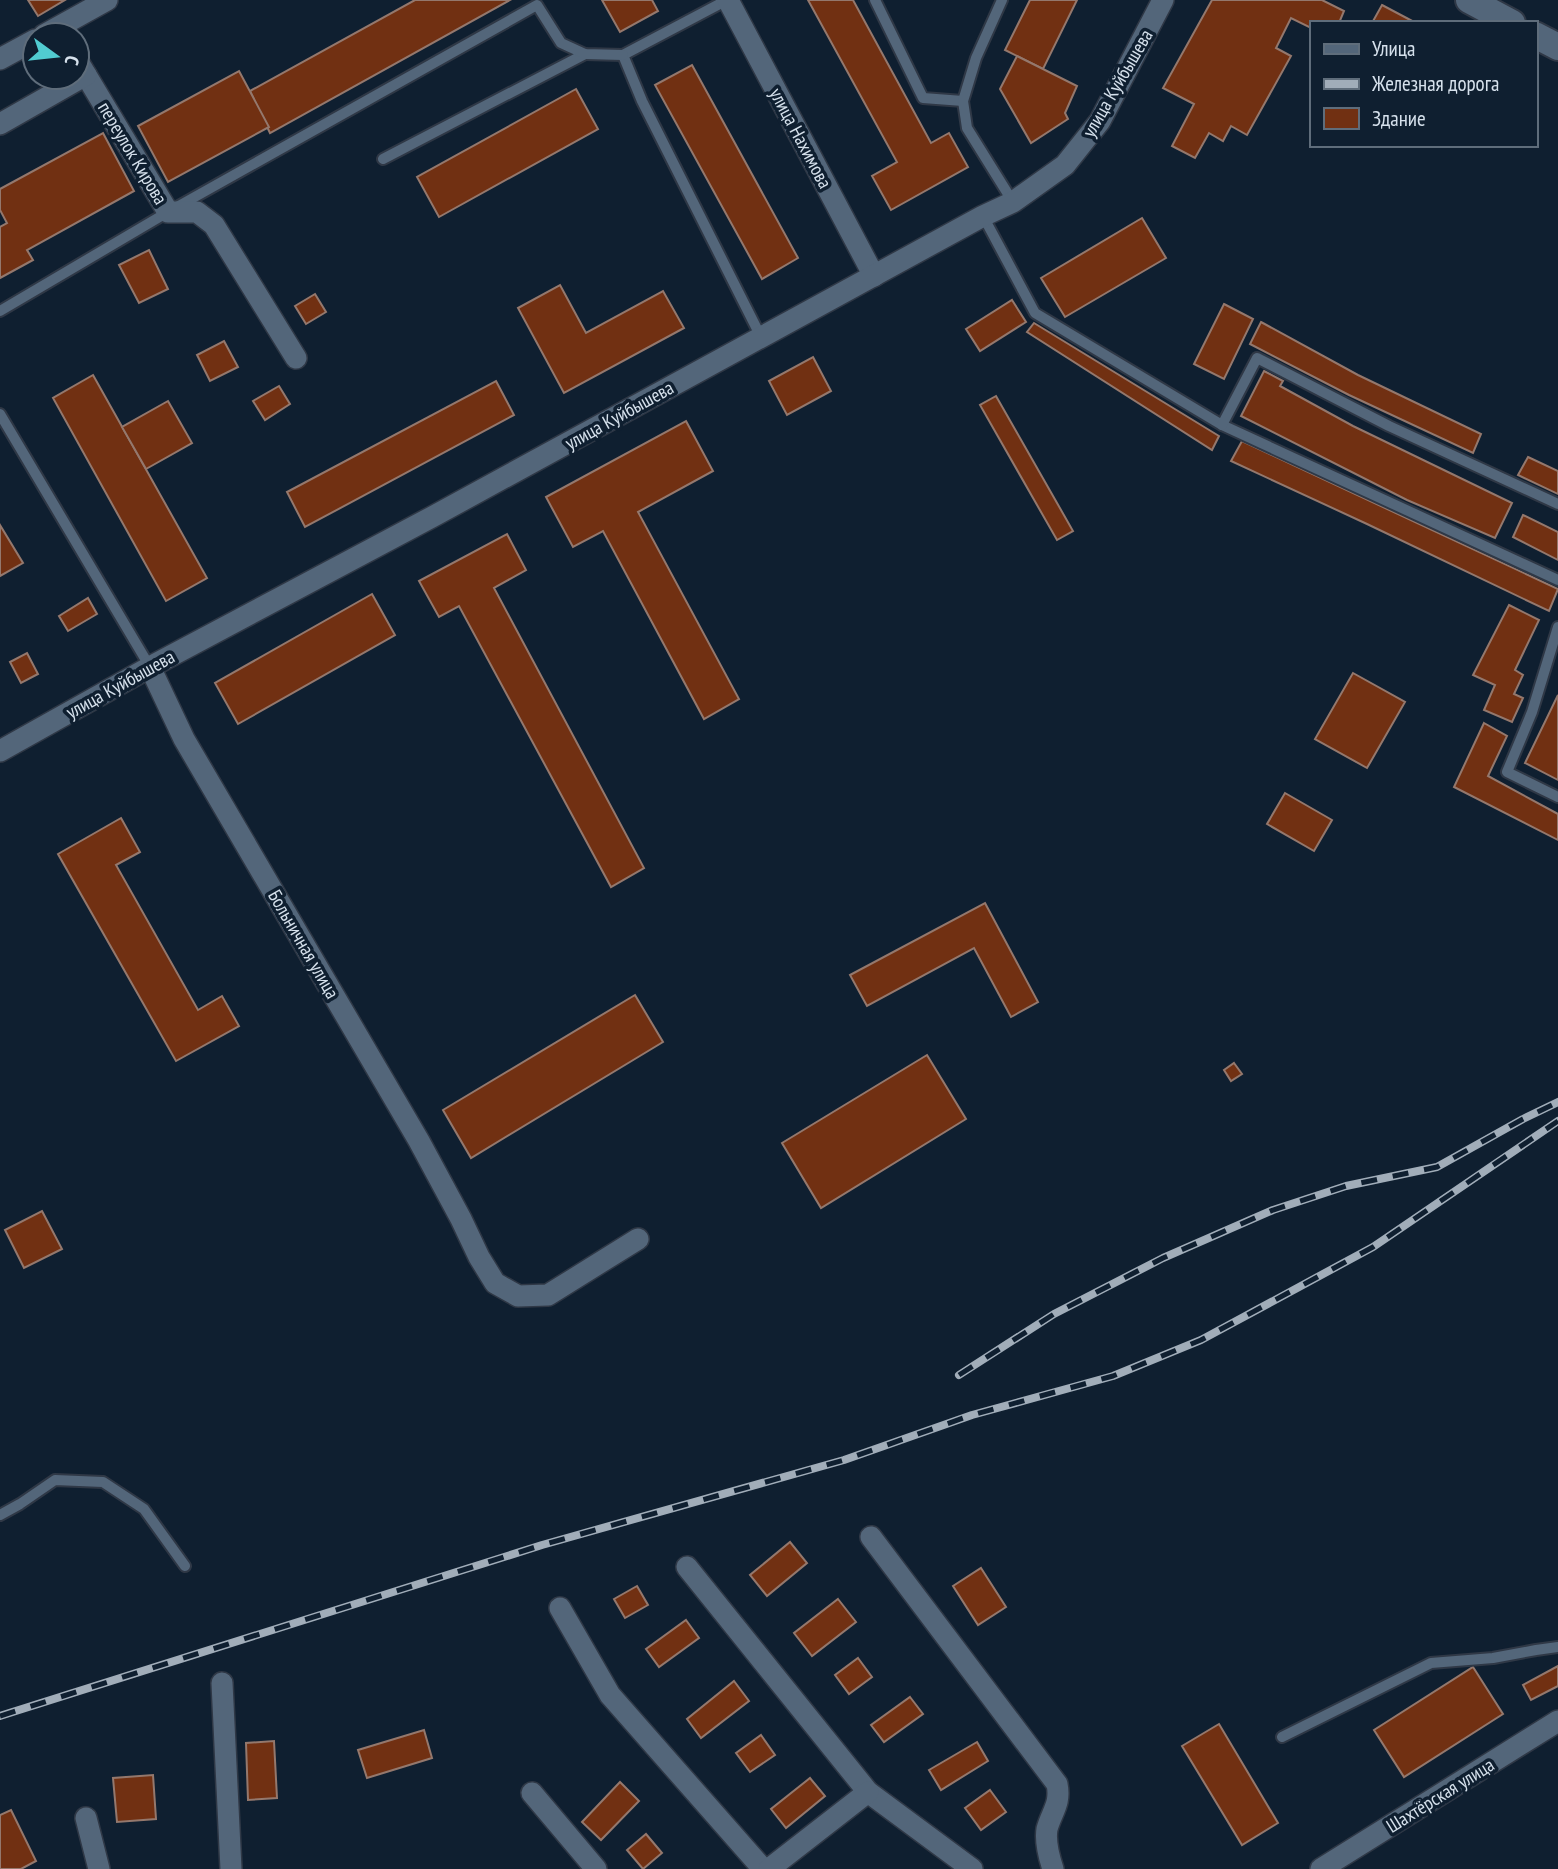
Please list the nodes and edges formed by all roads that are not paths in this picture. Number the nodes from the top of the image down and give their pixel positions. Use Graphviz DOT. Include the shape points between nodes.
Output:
graph roads {
  1 [pos="107,0"];
  2 [pos="728,0"];
  3 [pos="875,0"];
  4 [pos="1002,0"];
  5 [pos="1163,0"];
  6 [pos="1469,0"];
  7 [pos="73,21"];
  8 [pos="1508,21"];
  9 [pos="1537,36"];
  10 [pos="1558,47"];
  11 [pos="21,48"];
  12 [pos="585,54"];
  13 [pos="622,55"];
  14 [pos="0,60"];
  15 [pos="91,85"];
  16 [pos="48,91"];
  17 [pos="963,101"];
  18 [pos="0,124"];
  19 [pos="383,159"];
  20 [pos="1013,202"];
  21 [pos="168,212"];
  22 [pos="983,216"];
  23 [pos="874,276"];
  24 [pos="0,311"];
  25 [pos="761,337"];
  26 [pos="296,358"];
  27 [pos="0,414"];
  28 [pos="1222,425"];
  29 [pos="1558,504"];
  30 [pos="1558,580"];
  31 [pos="1558,628"];
  32 [pos="150,667"];
  33 [pos="0,751"];
  34 [pos="1558,797"];
  35 [pos="638,1240"];
  36 [pos="0,1515"];
  37 [pos="871,1537"];
  38 [pos="185,1566"];
  39 [pos="687,1567"];
  40 [pos="560,1608"];
  41 [pos="1558,1647"];
  42 [pos="222,1683"];
  43 [pos="1558,1721"];
  44 [pos="1282,1737"];
  45 [pos="868,1792"];
  46 [pos="532,1793"];
  47 [pos="86,1818"];
  48 [pos="794,1862"];
  49 [pos="99,1869"];
  50 [pos="231,1869"];
  51 [pos="596,1869"];
  52 [pos="763,1869"];
  53 [pos="769,1869"];
  54 [pos="972,1869"];
  55 [pos="1053,1869"];
  56 [pos="1321,1869"];
  1 -- 7 [label="street"];
  2 -- 13 [label="lane"];
  2 -- 23 [label="street, улица Нахимова"];
  3 -- 17 [label="lane" via="923,98"];
  4 -- 17 [label="lane"];
  5 -- 20 [label="street, улица Куйбышева" via="1100,121 1065,165"];
  6 -- 8 [label="street"];
  9 -- 10 [label="street"];
  11 -- 14 [label="street"];
  12 -- 13 [label="lane"];
  12 -- 19 [label="lane"];
  12 -- 21 [label="lane" via="561,43 537,5"];
  13 -- 25 [label="lane"];
  15 -- 21 [label="street, переулок Кирова"];
  16 -- 18 [label="street"];
  17 -- 20 [label="lane" via="967,128"];
  20 -- 22 [label="street, улица Куйбышева"];
  21 -- 24 [label="lane"];
  21 -- 26 [label="street, переулок Кирова" via="197,212 214,225"];
  22 -- 23 [label="street, улица Куйбышева"];
  22 -- 28 [label="lane" via="1035,313"];
  23 -- 25 [label="street, улица Куйбышева"];
  25 -- 32 [label="street, улица Куйбышева"];
  27 -- 32 [label="lane"];
  28 -- 29 [label="lane" via="1257,358 1389,426"];
  28 -- 30 [label="lane"];
  31 -- 34 [label="lane" via="1532,712 1507,772"];
  32 -- 33 [label="street, улица Куйбышева"];
  32 -- 35 [label="street, Больничная улица" via="184,739 412,1129 495,1283 518,1296 548,1295"];
  36 -- 38 [label="lane" via="55,1480 103,1482 144,1509"];
  37 -- 55 [label="street" via="1057,1784 1059,1796 1046,1832"];
  39 -- 45 [label="street"];
  40 -- 52 [label="street" via="610,1695"];
  41 -- 44 [label="lane" via="1431,1663"];
  42 -- 50 [label="street"];
  43 -- 56 [label="street, Шахтёрская улица"];
  45 -- 48 [label="street"];
  45 -- 54 [label="street"];
  46 -- 51 [label="street"];
  47 -- 49 [label="street"];
  48 -- 53 [label="street"];
}
